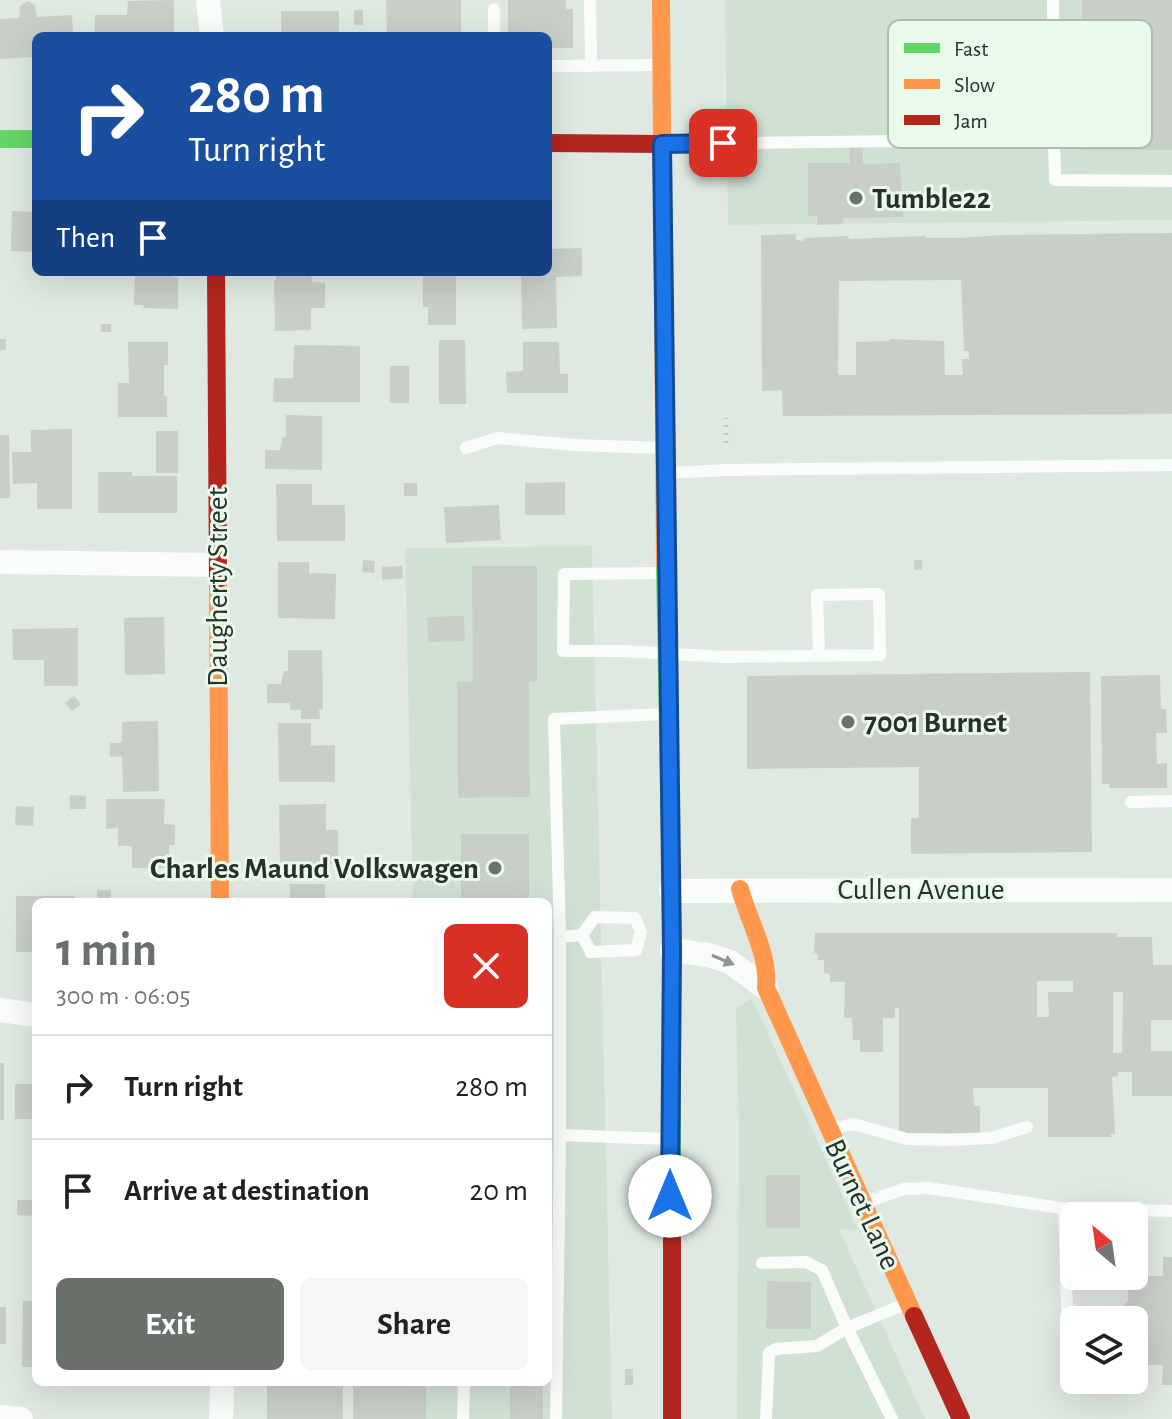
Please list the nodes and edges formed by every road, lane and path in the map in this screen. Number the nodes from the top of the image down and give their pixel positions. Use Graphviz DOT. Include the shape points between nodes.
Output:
graph roads {
  1 [pos="208,0"];
  2 [pos="590,0"];
  3 [pos="661,0"];
  4 [pos="1053,0"];
  5 [pos="494,9"];
  6 [pos="1053,20"];
  7 [pos="212,32"];
  8 [pos="494,32"];
  9 [pos="661,65"];
  10 [pos="552,66"];
  11 [pos="591,66"];
  12 [pos="0,139"];
  13 [pos="32,139"];
  14 [pos="888,141"];
  15 [pos="552,143"];
  16 [pos="662,144"];
  17 [pos="1054,148"];
  18 [pos="1172,181"];
  19 [pos="216,276"];
  20 [pos="726,418"];
  21 [pos="726,443"];
  22 [pos="466,448"];
  23 [pos="665,448"];
  24 [pos="1172,465"];
  25 [pos="665,473"];
  26 [pos="0,562"];
  27 [pos="217,565"];
  28 [pos="666,573"];
  29 [pos="666,655"];
  30 [pos="819,655"];
  31 [pos="668,714"];
  32 [pos="1172,801"];
  33 [pos="1131,802"];
  34 [pos="740,889"];
  35 [pos="1172,890"];
  36 [pos="671,891"];
  37 [pos="220,898"];
  38 [pos="641,932"];
  39 [pos="582,935"];
  40 [pos="560,937"];
  41 [pos="672,941"];
  42 [pos="766,988"];
  43 [pos="0,1010"];
  44 [pos="32,1014"];
  45 [pos="1027,1127"];
  46 [pos="829,1130"];
  47 [pos="560,1135"];
  48 [pos="671,1139"];
  49 [pos="863,1204"];
  50 [pos="1060,1208"];
  51 [pos="1148,1211"];
  52 [pos="1172,1211"];
  53 [pos="553,1239"];
  54 [pos="762,1263"];
  55 [pos="908,1303"];
  56 [pos="847,1328"];
  57 [pos="222,1386"];
  58 [pos="464,1386"];
  59 [pos="0,1417"];
  60 [pos="21,1419"];
  61 [pos="221,1419"];
  62 [pos="463,1419"];
  63 [pos="556,1419"];
  64 [pos="672,1419"];
  65 [pos="766,1419"];
  66 [pos="892,1419"];
  67 [pos="961,1419"];
  1 -- 7 [label="street"];
  2 -- 11 [label="lane"];
  3 -- 9 [label="main road"];
  4 -- 6 [label="lane"];
  5 -- 8 [label="lane"];
  9 -- 11 [label="lane"];
  9 -- 16 [label="main road"];
  10 -- 11 [label="lane"];
  12 -- 13 [label="main road"];
  14 -- 16 [label="lane"];
  15 -- 16 [label="main road"];
  16 -- 23 [label="main road"];
  17 -- 18 [label="lane" via="1055,180"];
  19 -- 27 [label="main road, Daugherty Street"];
  20 -- 21 [label="path"];
  22 -- 23 [label="lane" via="497,438"];
  23 -- 25 [label="main road"];
  24 -- 25 [label="lane"];
  25 -- 28 [label="main road"];
  26 -- 27 [label="street"];
  27 -- 37 [label="main road, Daugherty Street"];
  28 -- 29 [label="main road"];
  28 -- 29 [label="lane" via="564,574 563,651"];
  29 -- 30 [label="lane"];
  29 -- 31 [label="main road"];
  30 -- 30 [label="lane" via="880,655 879,594 817,595"];
  31 -- 36 [label="main road"];
  31 -- 40 [label="lane" via="554,719"];
  32 -- 33 [label="lane"];
  34 -- 35 [label="street, Cullen Avenue"];
  34 -- 36 [label="street, Cullen Avenue"];
  34 -- 42 [label="main road, Burnet Lane" via="769,971"];
  36 -- 41 [label="main road"];
  38 -- 39 [label="lane" via="635,918 595,917"];
  38 -- 39 [label="lane" via="636,950 591,952"];
  38 -- 41 [label="lane"];
  39 -- 40 [label="lane"];
  40 -- 47 [label="lane"];
  41 -- 42 [label="street, one-way" via="730,962"];
  41 -- 48 [label="main road"];
  42 -- 46 [label="main road, Burnet Lane"];
  43 -- 44 [label="street"];
  45 -- 46 [label="lane" via="977,1140 907,1139 853,1124"];
  46 -- 49 [label="main road, Burnet Lane"];
  47 -- 48 [label="lane"];
  47 -- 53 [label="lane"];
  48 -- 64 [label="main road"];
  49 -- 50 [label="lane" via="904,1189 929,1188"];
  49 -- 55 [label="main road, Burnet Lane"];
  51 -- 52 [label="lane"];
  53 -- 63 [label="lane"];
  54 -- 56 [label="lane" via="815,1264"];
  55 -- 56 [label="lane"];
  55 -- 67 [label="main road, Burnet Lane"];
  56 -- 65 [label="lane" via="817,1346 769,1353"];
  56 -- 66 [label="lane"];
  57 -- 61 [label="street"];
  58 -- 62 [label="lane"];
  59 -- 60 [label="street"];
}
